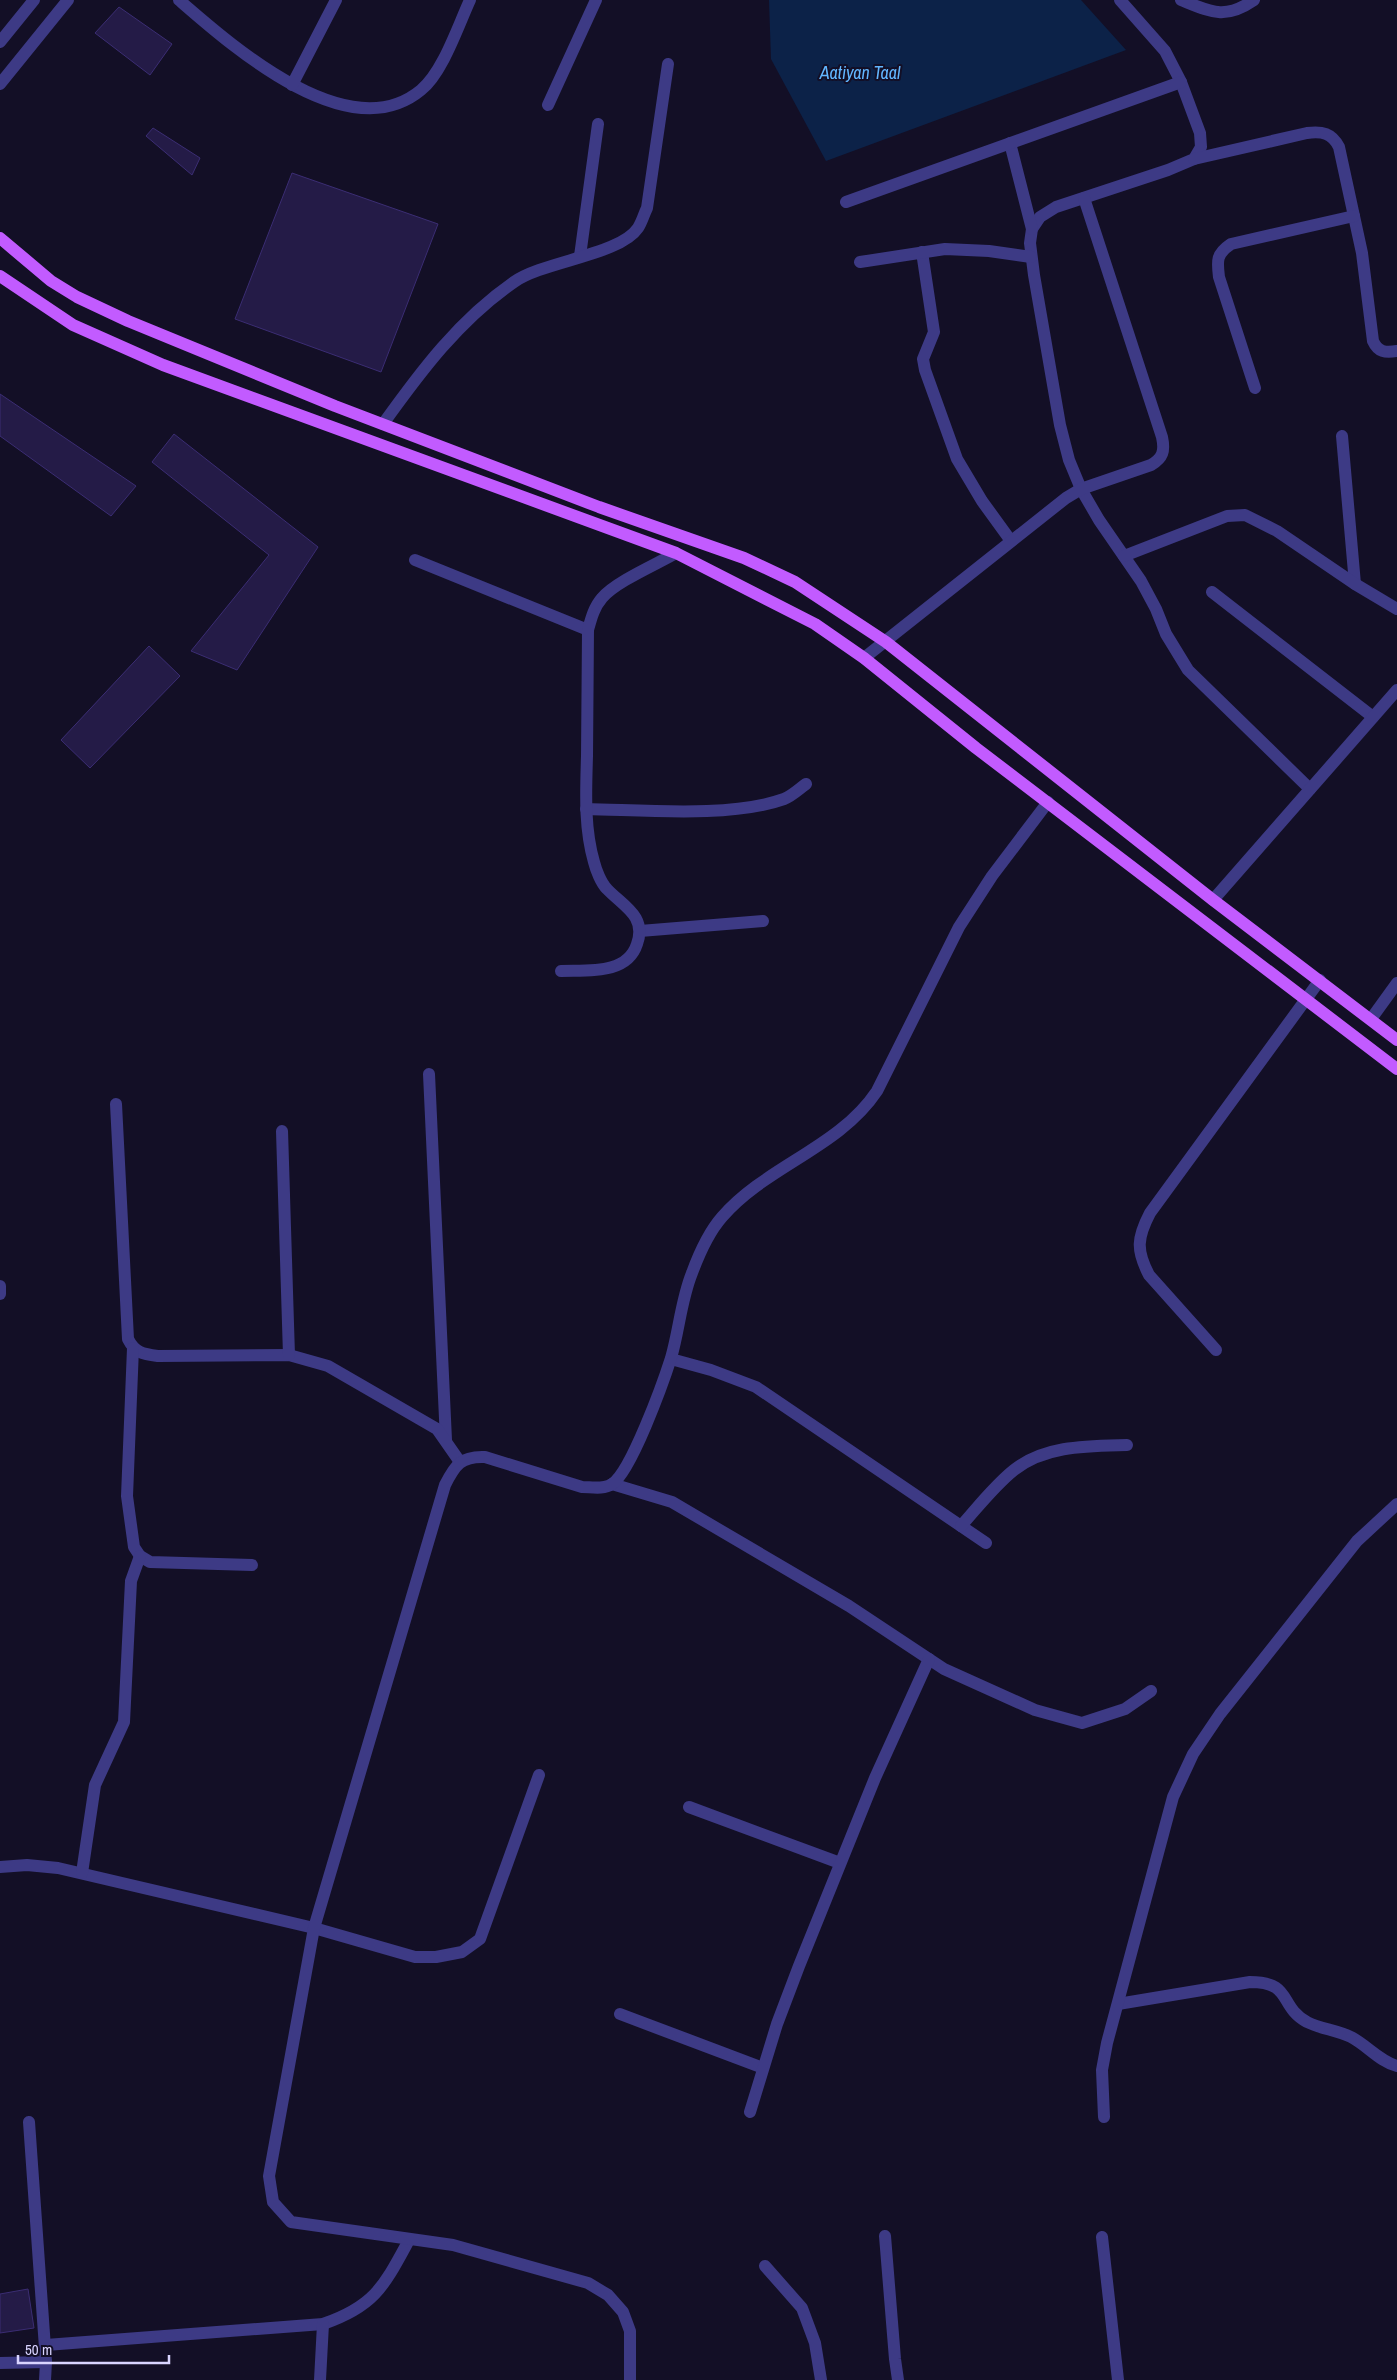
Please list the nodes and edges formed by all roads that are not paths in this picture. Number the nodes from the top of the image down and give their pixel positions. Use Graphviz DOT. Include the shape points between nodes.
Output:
graph roads {
  1 [pos="34,0"];
  2 [pos="68,0"];
  3 [pos="179,0"];
  4 [pos="336,0"];
  5 [pos="470,0"];
  6 [pos="596,0"];
  7 [pos="1120,0"];
  8 [pos="1181,0"];
  9 [pos="1254,0"];
  10 [pos="0,42"];
  11 [pos="668,64"];
  12 [pos="1181,82"];
  13 [pos="0,84"];
  14 [pos="292,85"];
  15 [pos="548,104"];
  16 [pos="598,124"];
  17 [pos="1010,143"];
  18 [pos="1194,158"];
  19 [pos="1084,198"];
  20 [pos="846,202"];
  21 [pos="1354,216"];
  22 [pos="1032,228"];
  23 [pos="0,238"];
  24 [pos="922,252"];
  25 [pos="580,256"];
  26 [pos="1032,257"];
  27 [pos="860,262"];
  28 [pos="0,276"];
  29 [pos="1397,351"];
  30 [pos="1256,388"];
  31 [pos="383,424"];
  32 [pos="1342,436"];
  33 [pos="1082,489"];
  34 [pos="1011,541"];
  35 [pos="676,553"];
  36 [pos="1124,556"];
  37 [pos="415,560"];
  38 [pos="1355,584"];
  39 [pos="1212,592"];
  40 [pos="1397,609"];
  41 [pos="588,630"];
  42 [pos="886,642"];
  43 [pos="864,658"];
  44 [pos="1397,690"];
  45 [pos="1373,717"];
  46 [pos="806,784"];
  47 [pos="1310,789"];
  48 [pos="1048,802"];
  49 [pos="586,809"];
  50 [pos="1213,900"];
  51 [pos="764,920"];
  52 [pos="640,931"];
  53 [pos="561,971"];
  54 [pos="1320,980"];
  55 [pos="1397,983"];
  56 [pos="1306,1000"];
  57 [pos="1371,1019"];
  58 [pos="1397,1040"];
  59 [pos="1397,1069"];
  60 [pos="429,1074"];
  61 [pos="116,1104"];
  62 [pos="282,1131"];
  63 [pos="0,1286"];
  64 [pos="0,1294"];
  65 [pos="133,1348"];
  66 [pos="1216,1350"];
  67 [pos="289,1355"];
  68 [pos="671,1358"];
  69 [pos="446,1440"];
  70 [pos="1127,1445"];
  71 [pos="460,1462"];
  72 [pos="612,1484"];
  73 [pos="1397,1504"];
  74 [pos="961,1526"];
  75 [pos="986,1543"];
  76 [pos="140,1556"];
  77 [pos="252,1565"];
  78 [pos="929,1659"];
  79 [pos="1151,1691"];
  80 [pos="539,1774"];
  81 [pos="688,1807"];
  82 [pos="840,1863"];
  83 [pos="0,1867"];
  84 [pos="82,1873"];
  85 [pos="314,1928"];
  86 [pos="1118,2004"];
  87 [pos="620,2014"];
  88 [pos="1397,2066"];
  89 [pos="763,2068"];
  90 [pos="750,2112"];
  91 [pos="1104,2118"];
  92 [pos="29,2122"];
  93 [pos="885,2236"];
  94 [pos="1102,2237"];
  95 [pos="409,2240"];
  96 [pos="765,2266"];
  97 [pos="323,2324"];
  98 [pos="46,2345"];
  99 [pos="46,2362"];
  100 [pos="0,2363"];
  101 [pos="45,2380"];
  102 [pos="320,2380"];
  103 [pos="630,2380"];
  104 [pos="821,2380"];
  105 [pos="898,2380"];
  106 [pos="1118,2380"];
  1 -- 10 [label="street"];
  2 -- 13 [label="street"];
  3 -- 14 [label="street" via="227,42"];
  4 -- 14 [label="street"];
  5 -- 14 [label="street" via="438,68 422,90 400,102 368,108 330,101"];
  6 -- 15 [label="street"];
  7 -- 12 [label="street" via="1165,51"];
  8 -- 9 [label="street" via="1222,14"];
  11 -- 25 [label="street" via="647,208 638,228 619,245"];
  12 -- 17 [label="street"];
  12 -- 18 [label="street" via="1200,133 1201,147"];
  16 -- 25 [label="street"];
  17 -- 20 [label="street"];
  17 -- 22 [label="street"];
  18 -- 19 [label="street"];
  18 -- 21 [label="street" via="1307,132 1329,134 1339,147"];
  19 -- 22 [label="street" via="1040,217"];
  19 -- 33 [label="street" via="1162,437 1164,453 1151,465"];
  21 -- 29 [label="street" via="1373,341 1382,352"];
  21 -- 30 [label="street" via="1231,244 1221,251 1216,260 1219,278"];
  22 -- 26 [label="street"];
  23 -- 31 [label="main road" via="29,264 77,297 259,376"];
  24 -- 26 [label="street" via="961,249"];
  24 -- 27 [label="street"];
  24 -- 34 [label="street" via="934,332 923,359 925,370 957,459"];
  25 -- 31 [label="street" via="516,280 492,298 442,345"];
  26 -- 33 [label="street" via="1060,425 1069,460"];
  28 -- 35 [label="main road" via="74,325 163,365"];
  31 -- 42 [label="main road" via="599,507 744,558 795,582"];
  32 -- 38 [label="street"];
  33 -- 34 [label="street"];
  33 -- 36 [label="street"];
  34 -- 42 [label="street"];
  35 -- 41 [label="street" via="602,597"];
  35 -- 43 [label="main road" via="815,624"];
  36 -- 38 [label="street" via="1227,516 1245,515 1277,531"];
  36 -- 47 [label="street" via="1141,581 1166,634 1188,670"];
  37 -- 41 [label="street"];
  38 -- 40 [label="street"];
  39 -- 45 [label="street"];
  41 -- 49 [label="street"];
  42 -- 43 [label="street"];
  42 -- 50 [label="main road"];
  43 -- 48 [label="main road"];
  44 -- 45 [label="street"];
  45 -- 47 [label="street"];
  46 -- 49 [label="street" via="786,799 754,806 692,811"];
  47 -- 50 [label="street"];
  48 -- 56 [label="main road"];
  48 -- 68 [label="street" via="992,876 959,927 866,1107 838,1132 742,1198 711,1230 691,1275"];
  49 -- 52 [label="street" via="594,863 606,888 630,908 639,922"];
  50 -- 54 [label="main road"];
  51 -- 52 [label="street"];
  52 -- 53 [label="street" via="630,959 616,967"];
  54 -- 56 [label="street"];
  54 -- 57 [label="main road"];
  55 -- 57 [label="street"];
  56 -- 59 [label="main road"];
  56 -- 66 [label="street" via="1140,1231 1141,1254 1149,1274"];
  57 -- 58 [label="main road"];
  60 -- 69 [label="street"];
  61 -- 65 [label="street" via="128,1340"];
  62 -- 67 [label="street"];
  63 -- 64 [label="street"];
  65 -- 67 [label="street" via="142,1354 158,1356"];
  65 -- 76 [label="street" via="127,1496 134,1547"];
  67 -- 69 [label="street" via="328,1366 418,1417"];
  68 -- 72 [label="street" via="633,1455"];
  68 -- 74 [label="street" via="756,1387"];
  69 -- 71 [label="street"];
  70 -- 74 [label="street" via="1055,1450 1036,1457 1003,1480"];
  71 -- 72 [label="street" via="472,1457 485,1457 582,1486 598,1488"];
  71 -- 85 [label="street" via="445,1485"];
  72 -- 78 [label="street" via="672,1502 849,1606"];
  73 -- 86 [label="street" via="1357,1541 1220,1714 1193,1754 1173,1797"];
  74 -- 75 [label="street"];
  76 -- 77 [label="street" via="159,1563"];
  76 -- 84 [label="street" via="131,1581 124,1722 95,1786"];
  78 -- 79 [label="street" via="1034,1710 1082,1723 1125,1709"];
  78 -- 82 [label="street"];
  80 -- 85 [label="street" via="480,1939 462,1952 415,1957"];
  81 -- 82 [label="street"];
  82 -- 89 [label="street" via="789,1991"];
  83 -- 84 [label="street" via="45,1866"];
  84 -- 85 [label="street"];
  85 -- 95 [label="street" via="269,2176 273,2202 291,2222"];
  86 -- 88 [label="street" via="1263,1982 1275,1985 1294,2012 1307,2022 1353,2038 1387,2063"];
  86 -- 91 [label="street" via="1102,2070"];
  87 -- 89 [label="street"];
  89 -- 90 [label="street"];
  92 -- 98 [label="street"];
  93 -- 105 [label="street"];
  94 -- 106 [label="street"];
  95 -- 97 [label="street" via="387,2280 363,2306"];
  95 -- 103 [label="street" via="453,2246 588,2283 608,2295 622,2312 630,2332"];
  96 -- 104 [label="street" via="802,2308 815,2343"];
  97 -- 98 [label="street"];
  97 -- 102 [label="street"];
  98 -- 99 [label="street"];
  99 -- 100 [label="street"];
  99 -- 101 [label="street"];
}
